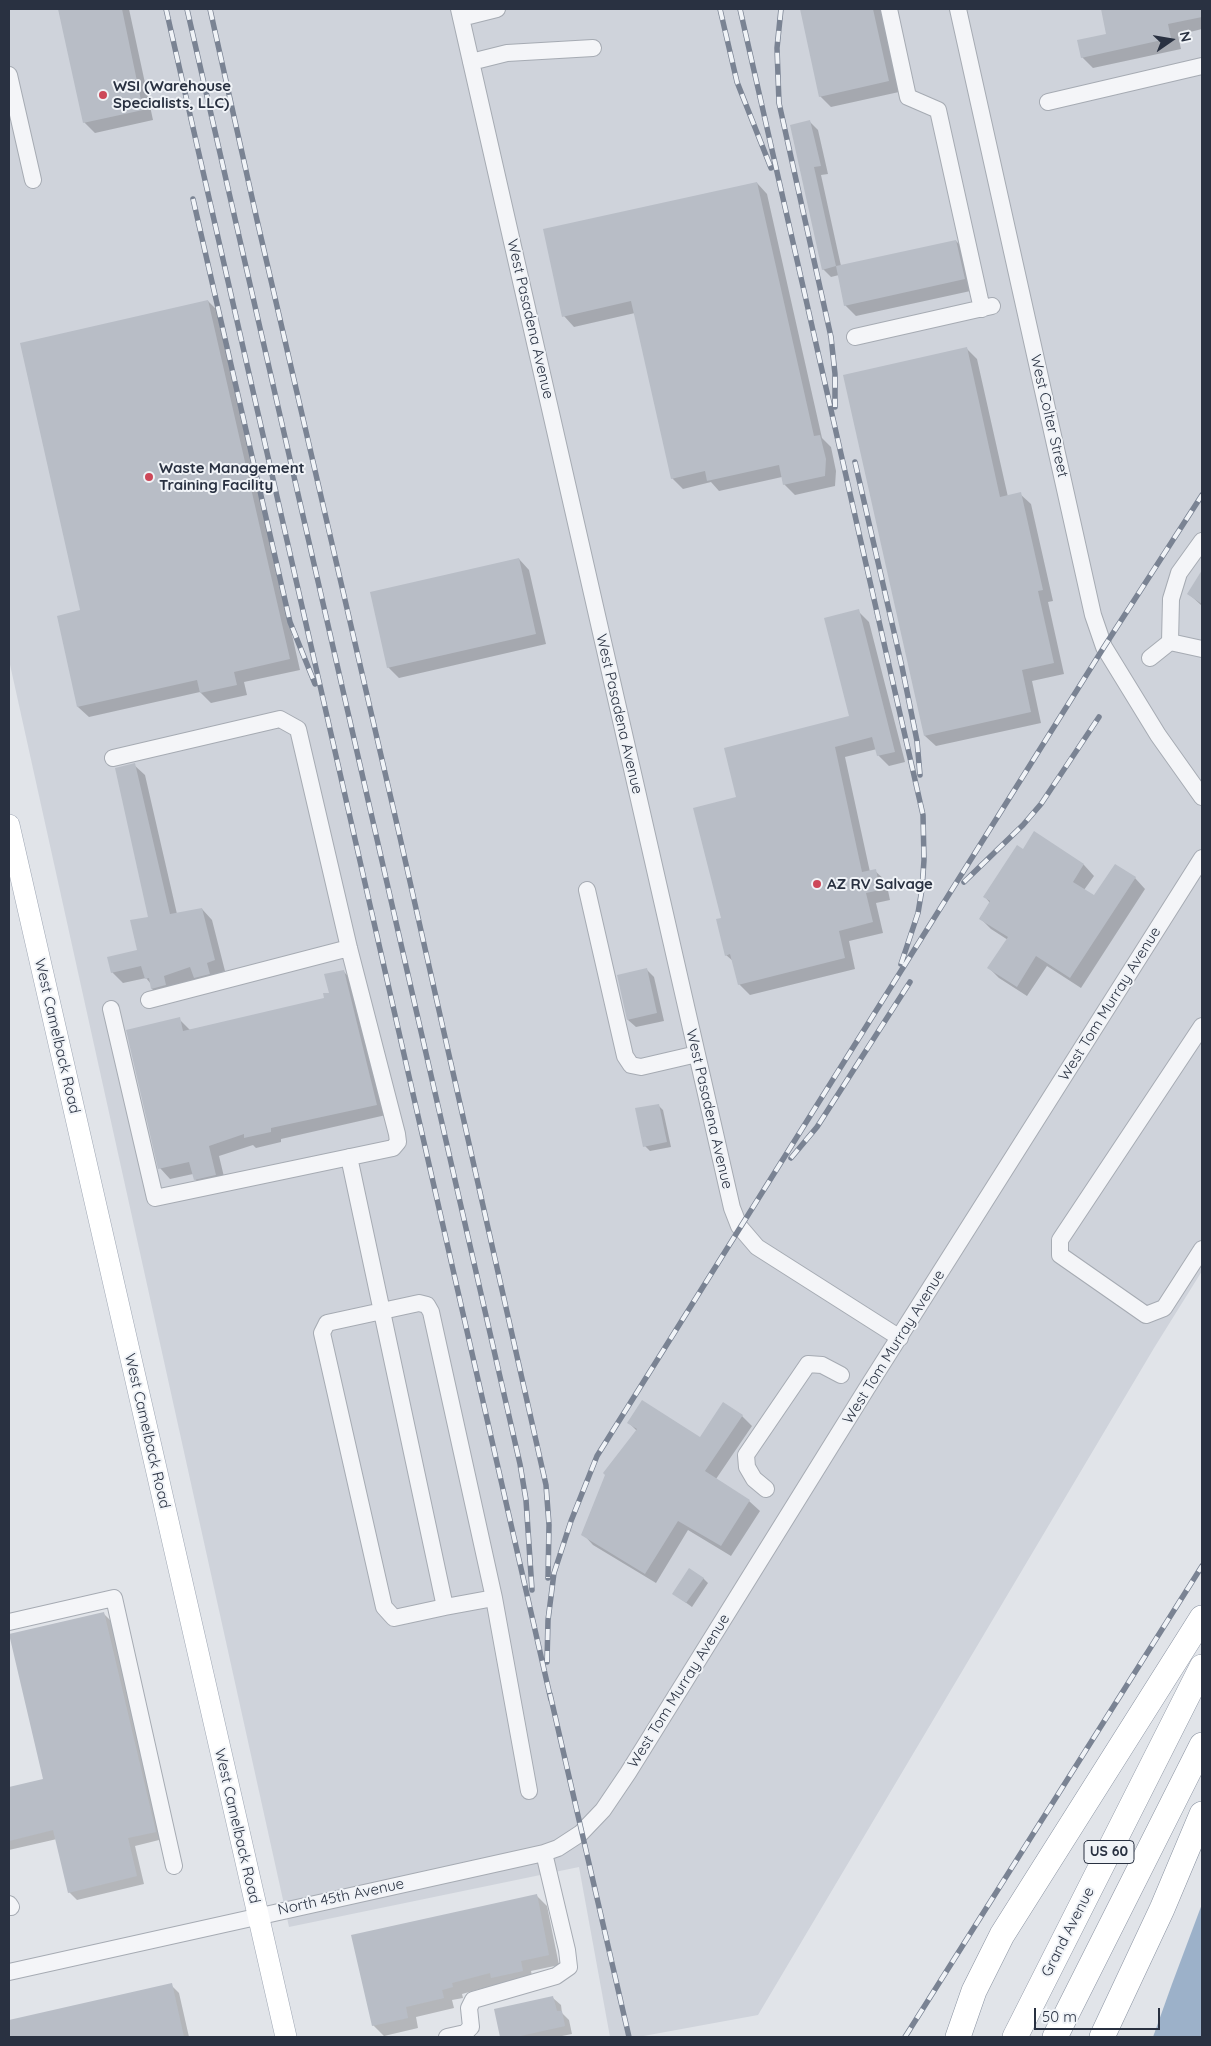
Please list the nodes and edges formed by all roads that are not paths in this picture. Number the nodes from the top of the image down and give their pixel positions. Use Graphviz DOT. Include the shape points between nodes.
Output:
graph roads {
  1 [pos="497,9"];
  2 [pos="889,9"];
  3 [pos="958,9"];
  4 [pos="460,13"];
  5 [pos="593,48"];
  6 [pos="471,62"];
  7 [pos="1202,66"];
  8 [pos="9,75"];
  9 [pos="1048,102"];
  10 [pos="33,180"];
  11 [pos="855,337"];
  12 [pos="1202,541"];
  13 [pos="1170,642"];
  14 [pos="1202,649"];
  15 [pos="1150,658"];
  16 [pos="113,758"];
  17 [pos="1202,797"];
  18 [pos="9,825"];
  19 [pos="12,851"];
  20 [pos="1202,858"];
  21 [pos="587,890"];
  22 [pos="349,948"];
  23 [pos="149,1000"];
  24 [pos="111,1008"];
  25 [pos="1202,1026"];
  26 [pos="697,1054"];
  27 [pos="349,1157"];
  28 [pos="1202,1249"];
  29 [pos="382,1311"];
  30 [pos="900,1338"];
  31 [pos="841,1375"];
  32 [pos="766,1489"];
  33 [pos="494,1598"];
  34 [pos="445,1607"];
  35 [pos="1202,1618"];
  36 [pos="9,1622"];
  37 [pos="1202,1667"];
  38 [pos="1202,1745"];
  39 [pos="529,1791"];
  40 [pos="1202,1814"];
  41 [pos="581,1833"];
  42 [pos="544,1853"];
  43 [pos="174,1866"];
  44 [pos="257,1916"];
  45 [pos="9,1972"];
  46 [pos="286,2037"];
  47 [pos="448,2037"];
  48 [pos="958,2037"];
  49 [pos="1015,2037"];
  50 [pos="1055,2037"];
  51 [pos="1102,2037"];
  1 -- 4 [label="street"];
  2 -- 11 [label="street" via="908,97 938,110 987,307"];
  3 -- 17 [label="street, West Colter Street" via="1093,615 1104,647"];
  4 -- 6 [label="street, West Pasadena Avenue"];
  5 -- 6 [label="street" via="507,53"];
  6 -- 26 [label="street, West Pasadena Avenue"];
  7 -- 9 [label="street"];
  8 -- 10 [label="street"];
  12 -- 13 [label="street" via="1179,573 1171,599"];
  13 -- 14 [label="street"];
  13 -- 15 [label="street"];
  16 -- 22 [label="street" via="280,719 298,729"];
  18 -- 19 [label="main road, West Camelback Road"];
  19 -- 44 [label="main road, West Camelback Road"];
  20 -- 30 [label="street, West Tom Murray Avenue"];
  21 -- 26 [label="street" via="625,1056 631,1065 641,1067"];
  22 -- 23 [label="street"];
  22 -- 27 [label="street" via="398,1142 393,1148"];
  24 -- 27 [label="street" via="155,1198"];
  25 -- 28 [label="street" via="1060,1240 1060,1255 1146,1314 1164,1308"];
  26 -- 30 [label="street, West Pasadena Avenue" via="739,1226 758,1247"];
  27 -- 29 [label="street"];
  29 -- 33 [label="street" via="419,1303 427,1305 431,1312"];
  29 -- 34 [label="street"];
  29 -- 34 [label="street" via="327,1323 322,1333 384,1607 394,1618"];
  30 -- 41 [label="street, West Tom Murray Avenue" via="628,1773"];
  31 -- 32 [label="street" via="822,1365 808,1364 746,1455 750,1473"];
  33 -- 34 [label="street"];
  33 -- 39 [label="street"];
  35 -- 48 [label="highway" via="1002,1935 974,1992"];
  36 -- 43 [label="street" via="114,1598"];
  37 -- 49 [label="highway, Grand Avenue / US 60"];
  38 -- 50 [label="highway, US 60"];
  40 -- 51 [label="highway"];
  41 -- 42 [label="street, North 45th Avenue"];
  42 -- 44 [label="street, North 45th Avenue"];
  42 -- 47 [label="street" via="569,1967 556,1976 473,2000 469,2008 471,2026 465,2033"];
  44 -- 45 [label="street, North 45th Avenue"];
  44 -- 46 [label="main road, West Camelback Road"];
}
